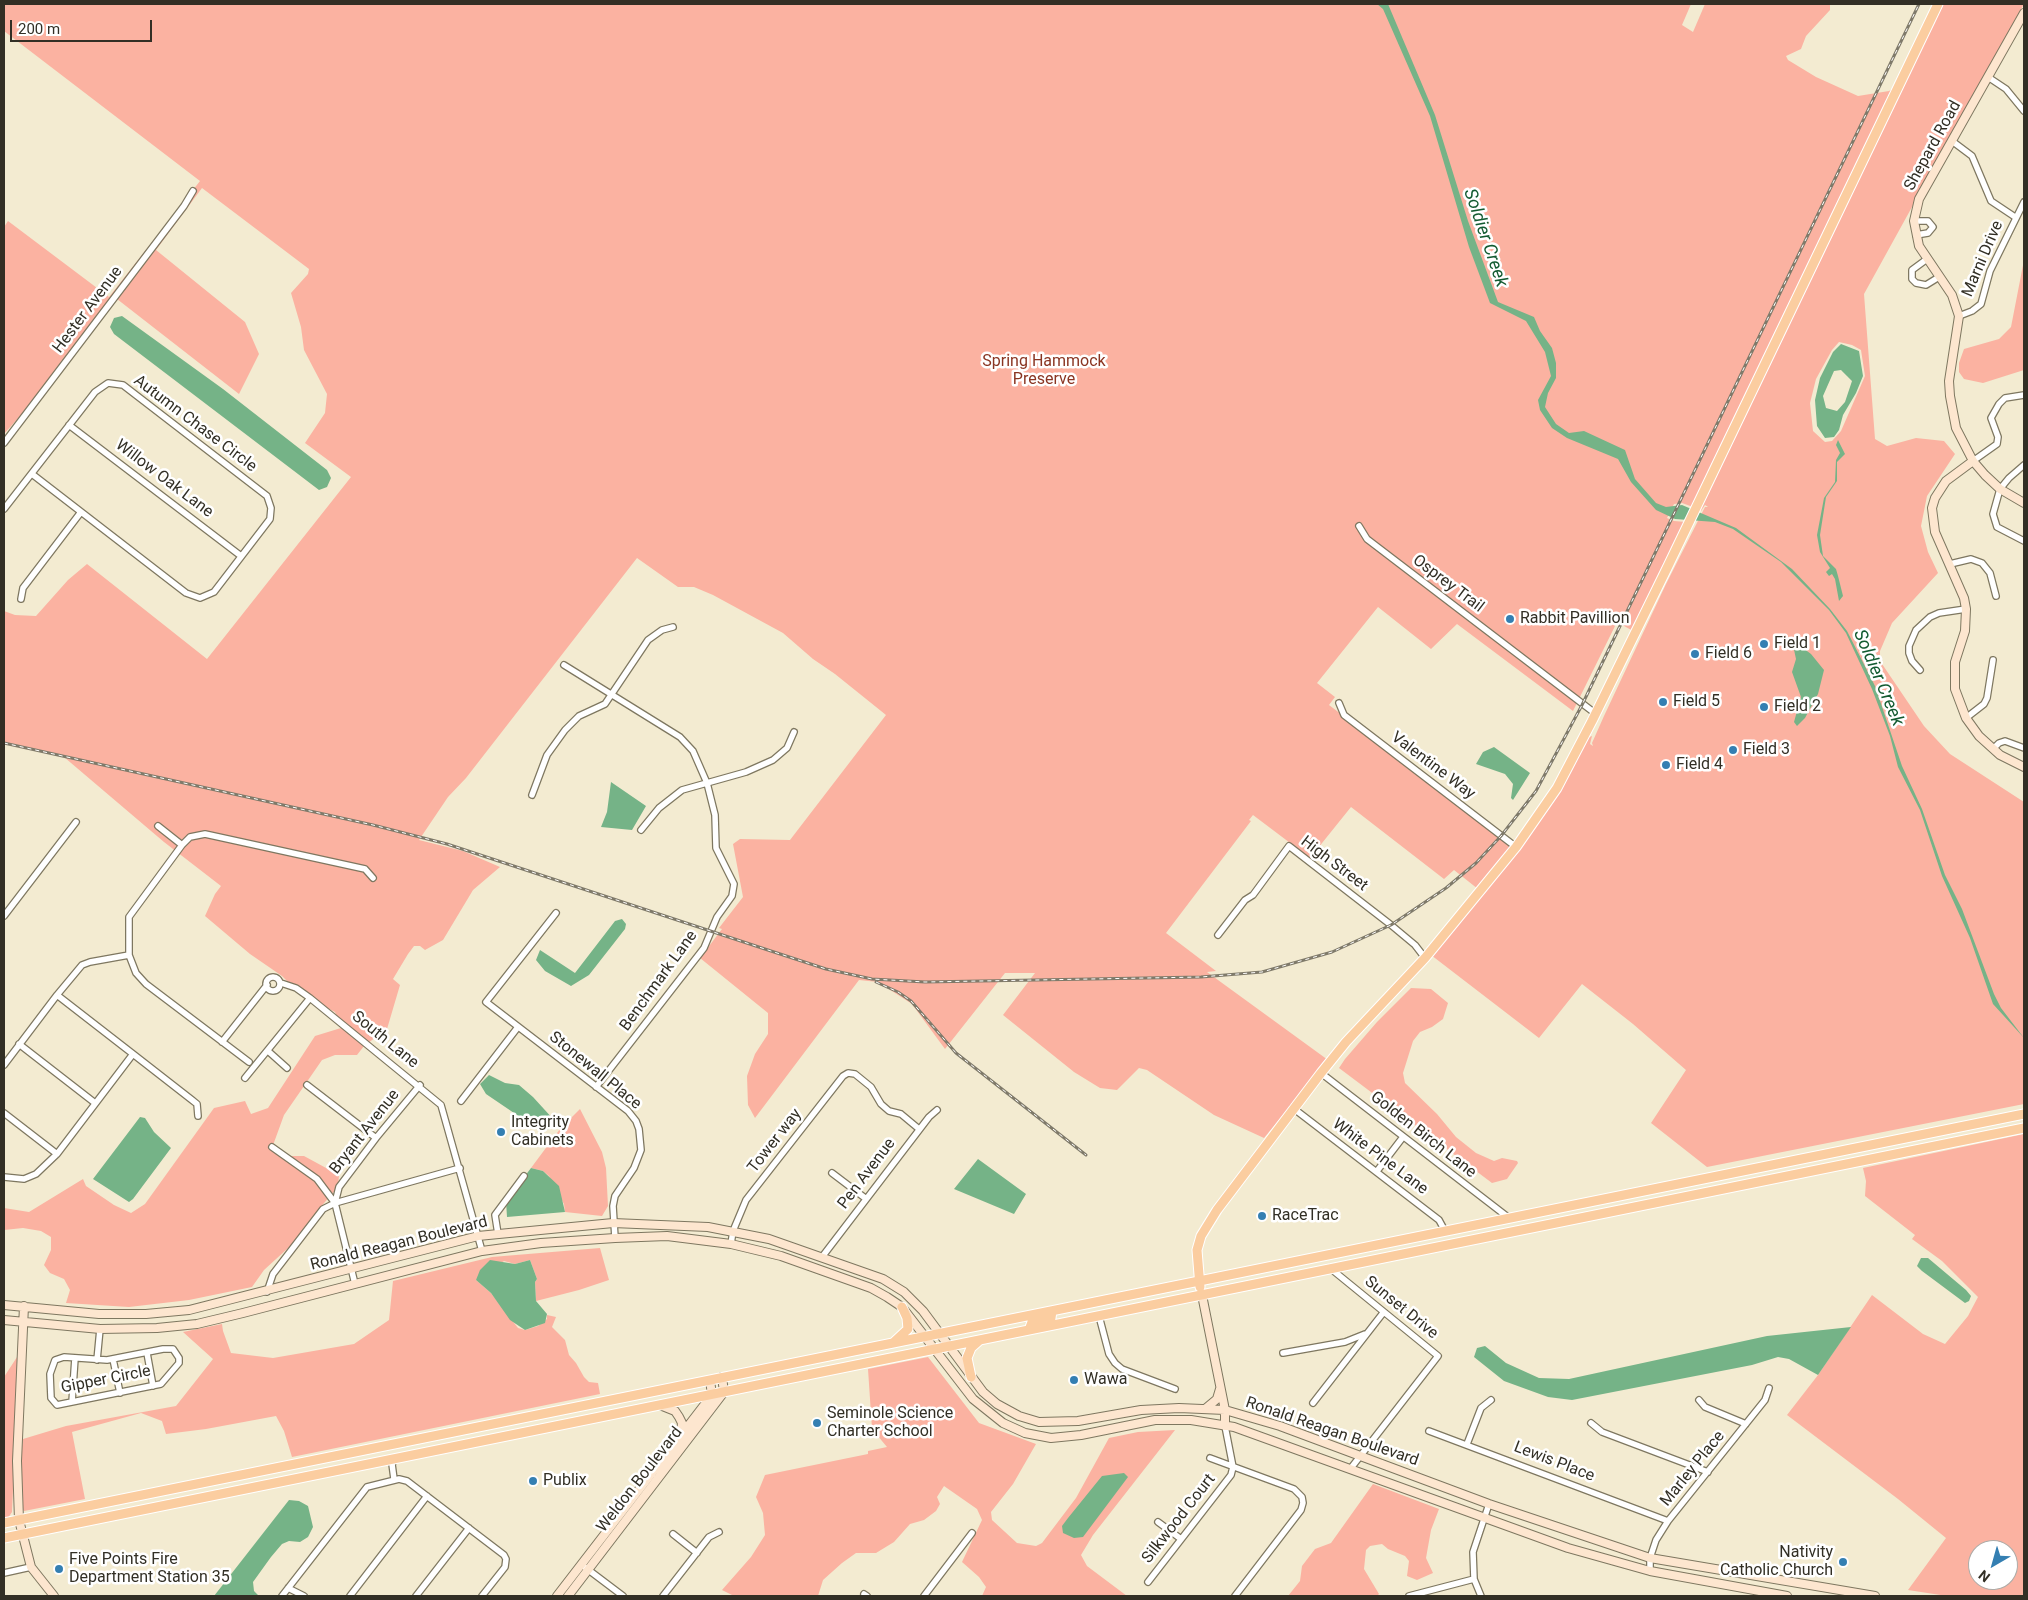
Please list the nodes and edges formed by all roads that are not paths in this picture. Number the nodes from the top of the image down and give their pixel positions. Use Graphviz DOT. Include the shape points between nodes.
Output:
graph roads {
  1 [pos="1938,4"];
  2 [pos="2024,13"];
  3 [pos="1988,77"];
  4 [pos="2024,111"];
  5 [pos="1952,141"];
  6 [pos="193,191"];
  7 [pos="2024,202"];
  8 [pos="2015,217"];
  9 [pos="1914,221"];
  10 [pos="1916,234"];
  11 [pos="1927,259"];
  12 [pos="1939,278"];
  13 [pos="1959,316"];
  14 [pos="2024,395"];
  15 [pos="70,425"];
  16 [pos="4,444"];
  17 [pos="1973,461"];
  18 [pos="2024,465"];
  19 [pos="32,474"];
  20 [pos="2000,489"];
  21 [pos="2024,504"];
  22 [pos="4,509"];
  23 [pos="81,512"];
  24 [pos="1359,526"];
  25 [pos="2024,541"];
  26 [pos="241,556"];
  27 [pos="1950,564"];
  28 [pos="1996,596"];
  29 [pos="21,599"];
  30 [pos="1966,609"];
  31 [pos="673,627"];
  32 [pos="1993,660"];
  33 [pos="564,665"];
  34 [pos="1920,670"];
  35 [pos="611,695"];
  36 [pos="1339,703"];
  37 [pos="1596,714"];
  38 [pos="1966,718"];
  39 [pos="794,732"];
  40 [pos="2024,748"];
  41 [pos="1992,749"];
  42 [pos="2024,767"];
  43 [pos="706,783"];
  44 [pos="532,795"];
  45 [pos="76,822"];
  46 [pos="158,826"];
  47 [pos="641,830"];
  48 [pos="182,845"];
  49 [pos="1516,847"];
  50 [pos="373,878"];
  51 [pos="556,913"];
  52 [pos="4,916"];
  53 [pos="1218,935"];
  54 [pos="129,955"];
  55 [pos="1425,958"];
  56 [pos="281,983"];
  57 [pos="267,985"];
  58 [pos="57,995"];
  59 [pos="310,998"];
  60 [pos="518,1027"];
  61 [pos="222,1042"];
  62 [pos="19,1044"];
  63 [pos="268,1051"];
  64 [pos="133,1054"];
  65 [pos="249,1062"];
  66 [pos="4,1065"];
  67 [pos="287,1068"];
  68 [pos="1320,1073"];
  69 [pos="245,1078"];
  70 [pos="307,1085"];
  71 [pos="420,1085"];
  72 [pos="596,1087"];
  73 [pos="461,1101"];
  74 [pos="95,1103"];
  75 [pos="1293,1108"];
  76 [pos="937,1110"];
  77 [pos="4,1113"];
  78 [pos="2024,1114"];
  79 [pos="198,1116"];
  80 [pos="2024,1128"];
  81 [pos="919,1129"];
  82 [pos="1403,1136"];
  83 [pos="376,1138"];
  84 [pos="272,1147"];
  85 [pos="57,1154"];
  86 [pos="460,1168"];
  87 [pos="1377,1171"];
  88 [pos="832,1173"];
  89 [pos="524,1176"];
  90 [pos="4,1177"];
  91 [pos="865,1198"];
  92 [pos="335,1203"];
  93 [pos="1558,1208"];
  94 [pos="1509,1218"];
  95 [pos="1561,1222"];
  96 [pos="613,1223"];
  97 [pos="732,1231"];
  98 [pos="1445,1231"];
  99 [pos="498,1234"];
  100 [pos="478,1236"];
  101 [pos="615,1238"];
  102 [pos="731,1244"];
  103 [pos="1372,1246"];
  104 [pos="482,1251"];
  105 [pos="781,1256"];
  106 [pos="822,1257"];
  107 [pos="1330,1268"];
  108 [pos="351,1269"];
  109 [pos="1199,1282"];
  110 [pos="355,1284"];
  111 [pos="267,1292"];
  112 [pos="1202,1295"];
  113 [pos="4,1305"];
  114 [pos="24,1306"];
  115 [pos="902,1307"];
  116 [pos="1052,1311"];
  117 [pos="1383,1313"];
  118 [pos="1099,1316"];
  119 [pos="4,1320"];
  120 [pos="23,1323"];
  121 [pos="100,1329"];
  122 [pos="1029,1330"];
  123 [pos="941,1333"];
  124 [pos="1367,1333"];
  125 [pos="926,1337"];
  126 [pos="980,1340"];
  127 [pos="893,1343"];
  128 [pos="948,1346"];
  129 [pos="934,1349"];
  130 [pos="147,1352"];
  131 [pos="1284,1353"];
  132 [pos="74,1358"];
  133 [pos="113,1359"];
  134 [pos="97,1360"];
  135 [pos="722,1377"];
  136 [pos="971,1377"];
  137 [pos="710,1380"];
  138 [pos="154,1386"];
  139 [pos="1769,1388"];
  140 [pos="1220,1389"];
  141 [pos="1175,1390"];
  142 [pos="724,1392"];
  143 [pos="120,1393"];
  144 [pos="712,1395"];
  145 [pos="1491,1400"];
  146 [pos="1700,1400"];
  147 [pos="606,1401"];
  148 [pos="72,1402"];
  149 [pos="1313,1403"];
  150 [pos="659,1405"];
  151 [pos="1205,1409"];
  152 [pos="1138,1410"];
  153 [pos="1225,1410"];
  154 [pos="1591,1423"];
  155 [pos="1746,1424"];
  156 [pos="1225,1426"];
  157 [pos="479,1427"];
  158 [pos="550,1427"];
  159 [pos="1101,1431"];
  160 [pos="1429,1431"];
  161 [pos="681,1433"];
  162 [pos="421,1439"];
  163 [pos="1467,1444"];
  164 [pos="441,1449"];
  165 [pos="1359,1456"];
  166 [pos="1210,1458"];
  167 [pos="396,1459"];
  168 [pos="380,1462"];
  169 [pos="1233,1467"];
  170 [pos="655,1468"];
  171 [pos="1352,1468"];
  172 [pos="1708,1472"];
  173 [pos="246,1474"];
  174 [pos="663,1474"];
  175 [pos="394,1479"];
  176 [pos="191,1485"];
  177 [pos="427,1496"];
  178 [pos="206,1497"];
  179 [pos="1489,1504"];
  180 [pos="138,1511"];
  181 [pos="1485,1518"];
  182 [pos="19,1520"];
  183 [pos="1668,1521"];
  184 [pos="1158,1522"];
  185 [pos="4,1523"];
  186 [pos="468,1528"];
  187 [pos="719,1532"];
  188 [pos="972,1533"];
  189 [pos="22,1534"];
  190 [pos="673,1534"];
  191 [pos="4,1538"];
  192 [pos="1181,1539"];
  193 [pos="697,1553"];
  194 [pos="1650,1558"];
  195 [pos="30,1567"];
  196 [pos="585,1567"];
  197 [pos="1650,1571"];
  198 [pos="4,1573"];
  199 [pos="1767,1577"];
  200 [pos="1474,1578"];
  201 [pos="1148,1582"];
  202 [pos="288,1588"];
  203 [pos="1764,1592"];
  204 [pos="54,1596"];
  205 [pos="282,1596"];
  206 [pos="304,1596"];
  207 [pos="350,1596"];
  208 [pos="416,1596"];
  209 [pos="482,1596"];
  210 [pos="557,1596"];
  211 [pos="568,1596"];
  212 [pos="623,1596"];
  213 [pos="663,1596"];
  214 [pos="924,1596"];
  215 [pos="1235,1596"];
  216 [pos="1409,1596"];
  217 [pos="1481,1596"];
  218 [pos="1787,1596"];
  219 [pos="1876,1596"];
  1 -- 37 [label="main road"];
  2 -- 3 [label="main road, Shepard Road"];
  3 -- 4 [label="street" via="2006,89"];
  3 -- 5 [label="main road, Shepard Road"];
  5 -- 8 [label="street" via="1972,156 1991,201"];
  5 -- 9 [label="main road, Shepard Road" via="1919,199"];
  6 -- 16 [label="street, Hester Avenue" via="173,222"];
  7 -- 8 [label="street, Marni Drive"];
  8 -- 13 [label="street, Marni Drive" via="1990,271 1981,304"];
  9 -- 10 [label="main road, Shepard Road"];
  9 -- 10 [label="street" via="1928,221 1933,227 1928,233"];
  10 -- 11 [label="main road, Shepard Road"];
  11 -- 12 [label="main road, Shepard Road"];
  11 -- 12 [label="street" via="1915,266 1912,279 1920,286"];
  12 -- 13 [label="main road, Shepard Road" via="1952,295"];
  13 -- 17 [label="main road" via="1951,364 1950,396 1956,428"];
  14 -- 17 [label="street" via="2005,398 1993,412 1991,418 1998,437 1997,444"];
  15 -- 19 [label="street, Autumn Chase Circle"];
  15 -- 26 [label="street, Willow Oak Lane"];
  15 -- 26 [label="street, Autumn Chase Circle" via="101,386 108,383 123,386 267,496 270,518"];
  17 -- 20 [label="main road"];
  17 -- 27 [label="main road" via="1946,481 1932,508 1935,532"];
  18 -- 20 [label="street"];
  19 -- 22 [label="street, Autumn Chase Circle"];
  19 -- 23 [label="street"];
  20 -- 21 [label="main road"];
  20 -- 25 [label="street" via="1994,522 2004,532"];
  23 -- 26 [label="street, Autumn Chase Circle" via="186,593 200,598 214,592"];
  23 -- 29 [label="street" via="23,588"];
  24 -- 37 [label="street, Osprey Trail" via="1367,540"];
  27 -- 28 [label="street" via="1971,559 1982,563 1990,573"];
  27 -- 30 [label="main road"];
  30 -- 34 [label="street" via="1939,613 1916,630 1909,653"];
  30 -- 38 [label="main road" via="1965,631 1955,662 1954,677 1958,701"];
  31 -- 35 [label="street" via="648,640"];
  32 -- 38 [label="street" via="1987,698"];
  33 -- 35 [label="street, Benchmark Lane"];
  35 -- 43 [label="street, Benchmark Lane" via="680,737 699,760"];
  35 -- 44 [label="street" via="605,704 579,716 565,730 547,755"];
  36 -- 49 [label="street, Valentine Way" via="1344,715"];
  37 -- 49 [label="main road" via="1548,803"];
  38 -- 41 [label="main road"];
  39 -- 43 [label="street" via="788,748 773,760 746,772"];
  40 -- 41 [label="street" via="2005,742"];
  41 -- 42 [label="main road" via="2010,762"];
  43 -- 47 [label="street" via="682,790 666,800"];
  43 -- 72 [label="street, Benchmark Lane" via="714,815 716,848 732,875 732,896 717,917 704,948"];
  45 -- 52 [label="street"];
  46 -- 48 [label="street"];
  48 -- 50 [label="street" via="190,837 205,834 365,869"];
  48 -- 54 [label="street" via="129,917"];
  49 -- 55 [label="main road"];
  51 -- 60 [label="street, Stonewall Place" via="486,1002"];
  53 -- 55 [label="street, High Street" via="1290,846 1391,925"];
  54 -- 58 [label="street" via="82,965"];
  54 -- 61 [label="street" via="136,973 146,984"];
  55 -- 68 [label="main road"];
  56 -- 57 [label="street" via="276,990 269,989"];
  56 -- 57 [label="street" via="272,977"];
  56 -- 59 [label="street, South Lane"];
  57 -- 61 [label="street"];
  58 -- 62 [label="street"];
  58 -- 64 [label="street"];
  59 -- 63 [label="street"];
  59 -- 71 [label="street, South Lane"];
  60 -- 72 [label="street, Stonewall Place"];
  60 -- 73 [label="street"];
  61 -- 65 [label="street"];
  62 -- 66 [label="street"];
  62 -- 74 [label="street"];
  63 -- 67 [label="street"];
  63 -- 69 [label="street"];
  64 -- 74 [label="street"];
  64 -- 79 [label="street" via="197,1104"];
  68 -- 75 [label="main road"];
  68 -- 82 [label="street, Golden Birch Lane"];
  70 -- 83 [label="street"];
  71 -- 83 [label="street, Bryant Avenue"];
  71 -- 86 [label="street, South Lane" via="442,1105"];
  72 -- 96 [label="street, Stonewall Place" via="632,1117 641,1140 638,1160 615,1196"];
  74 -- 85 [label="street"];
  75 -- 87 [label="street, White Pine Lane"];
  75 -- 109 [label="main road" via="1200,1236 1197,1250"];
  76 -- 81 [label="street, Pen Avenue"];
  77 -- 85 [label="street"];
  78 -- 93 [label="main road"];
  80 -- 95 [label="main road"];
  81 -- 91 [label="street, Pen Avenue"];
  81 -- 97 [label="street, Tower way" via="900,1114 888,1111 871,1087 855,1074 848,1073 746,1200"];
  82 -- 87 [label="street"];
  82 -- 94 [label="street, Golden Birch Lane"];
  83 -- 92 [label="street, Bryant Avenue" via="340,1187"];
  84 -- 92 [label="street" via="317,1179"];
  85 -- 90 [label="street" via="36,1174 24,1178"];
  86 -- 92 [label="street"];
  86 -- 100 [label="street"];
  87 -- 98 [label="street, White Pine Lane" via="1439,1220"];
  88 -- 91 [label="street"];
  89 -- 99 [label="street" via="495,1215"];
  91 -- 106 [label="street, Pen Avenue"];
  92 -- 108 [label="street"];
  92 -- 111 [label="street, Bryant Avenue" via="322,1209 273,1274"];
  93 -- 94 [label="main road"];
  93 -- 95 [label="main road"];
  94 -- 98 [label="main road"];
  95 -- 107 [label="main road"];
  96 -- 97 [label="main road, Ronald Reagan Boulevard" via="668,1224"];
  96 -- 99 [label="main road, Ronald Reagan Boulevard"];
  96 -- 101 [label="street, Stonewall Place"];
  97 -- 102 [label="street, Tower way"];
  97 -- 106 [label="main road, Ronald Reagan Boulevard"];
  98 -- 103 [label="main road"];
  99 -- 100 [label="main road, Ronald Reagan Boulevard"];
  100 -- 104 [label="street"];
  100 -- 108 [label="main road, Ronald Reagan Boulevard"];
  101 -- 102 [label="main road, Ronald Reagan Boulevard" via="667,1236"];
  101 -- 104 [label="main road, Ronald Reagan Boulevard"];
  102 -- 105 [label="main road, Ronald Reagan Boulevard"];
  103 -- 107 [label="main road" via="1366,1256 1331,1264"];
  103 -- 109 [label="main road"];
  104 -- 110 [label="main road, Ronald Reagan Boulevard"];
  105 -- 106 [label="main road" via="812,1264"];
  105 -- 115 [label="main road, Ronald Reagan Boulevard" via="871,1288"];
  106 -- 123 [label="main road, Ronald Reagan Boulevard" via="883,1279 904,1292"];
  107 -- 112 [label="main road"];
  107 -- 117 [label="street, Sunset Drive"];
  108 -- 110 [label="street"];
  108 -- 111 [label="main road, Ronald Reagan Boulevard"];
  109 -- 112 [label="main road"];
  109 -- 116 [label="main road"];
  110 -- 121 [label="main road, Ronald Reagan Boulevard" via="197,1324"];
  111 -- 114 [label="main road, Ronald Reagan Boulevard" via="189,1310 146,1314 99,1314"];
  112 -- 118 [label="main road"];
  112 -- 140 [label="main road, Silkwood Court"];
  113 -- 114 [label="main road, Ronald Reagan Boulevard"];
  114 -- 120 [label="main road"];
  115 -- 125 [label="main road, Ronald Reagan Boulevard"];
  115 -- 127 [label="main road" via="908,1329"];
  116 -- 122 [label="main road" via="1051,1318 1032,1322"];
  116 -- 123 [label="main road"];
  117 -- 124 [label="street"];
  117 -- 165 [label="street, Sunset Drive" via="1438,1356"];
  118 -- 122 [label="main road"];
  118 -- 141 [label="street" via="1109,1354 1115,1363 1122,1369"];
  119 -- 120 [label="main road, Ronald Reagan Boulevard"];
  120 -- 121 [label="main road, Ronald Reagan Boulevard"];
  120 -- 182 [label="main road" via="17,1461"];
  121 -- 134 [label="street"];
  122 -- 126 [label="main road"];
  123 -- 125 [label="main road"];
  123 -- 128 [label="main road, Ronald Reagan Boulevard"];
  124 -- 131 [label="street" via="1345,1342"];
  124 -- 149 [label="street"];
  125 -- 127 [label="main road"];
  125 -- 129 [label="main road, Ronald Reagan Boulevard"];
  126 -- 128 [label="main road"];
  126 -- 136 [label="main road" via="971,1348 967,1358"];
  127 -- 135 [label="main road"];
  128 -- 129 [label="main road"];
  128 -- 136 [label="main road, Ronald Reagan Boulevard"];
  129 -- 142 [label="main road"];
  129 -- 159 [label="main road, Ronald Reagan Boulevard" via="973,1399 1002,1423 1025,1433 1051,1438"];
  130 -- 133 [label="street, Gipper Circle"];
  130 -- 138 [label="street"];
  130 -- 138 [label="street, Gipper Circle" via="173,1349 179,1358 179,1363 165,1382"];
  132 -- 134 [label="street, Gipper Circle"];
  132 -- 148 [label="street"];
  132 -- 148 [label="street, Gipper Circle" via="56,1360 50,1374 51,1398 58,1404"];
  133 -- 134 [label="street, Gipper Circle"];
  133 -- 143 [label="street"];
  135 -- 137 [label="main road"];
  135 -- 142 [label="main road"];
  136 -- 152 [label="main road, Ronald Reagan Boulevard" via="997,1404 1039,1422 1072,1422"];
  137 -- 144 [label="main road"];
  137 -- 147 [label="main road"];
  138 -- 143 [label="street, Gipper Circle"];
  139 -- 155 [label="street, Marley Place"];
  140 -- 151 [label="main road" via="1217,1399"];
  140 -- 153 [label="main road, Silkwood Court"];
  142 -- 144 [label="main road"];
  142 -- 174 [label="main road, Weldon Boulevard"];
  143 -- 148 [label="street, Gipper Circle"];
  144 -- 150 [label="main road"];
  144 -- 161 [label="main road, Weldon Boulevard"];
  145 -- 163 [label="street" via="1482,1408"];
  146 -- 155 [label="street" via="1705,1407"];
  147 -- 157 [label="main road"];
  147 -- 158 [label="main road" via="595,1408 558,1416 552,1419"];
  150 -- 158 [label="main road"];
  150 -- 161 [label="main road" via="679,1417"];
  151 -- 152 [label="main road, Ronald Reagan Boulevard"];
  151 -- 153 [label="main road, Ronald Reagan Boulevard"];
  152 -- 159 [label="main road" via="1138,1416 1133,1420"];
  153 -- 156 [label="main road, Silkwood Court"];
  153 -- 165 [label="main road, Ronald Reagan Boulevard" via="1280,1426"];
  154 -- 172 [label="street" via="1602,1432"];
  155 -- 172 [label="street, Marley Place"];
  156 -- 159 [label="main road, Ronald Reagan Boulevard" via="1191,1420 1155,1420"];
  156 -- 169 [label="street, Silkwood Court"];
  156 -- 171 [label="main road, Ronald Reagan Boulevard" via="1246,1430"];
  157 -- 162 [label="main road"];
  157 -- 164 [label="main road" via="466,1435 446,1439"];
  158 -- 164 [label="main road"];
  160 -- 163 [label="street, Lewis Place"];
  161 -- 170 [label="main road, Weldon Boulevard"];
  162 -- 168 [label="main road" via="417,1448"];
  162 -- 173 [label="main road"];
  163 -- 183 [label="street, Lewis Place"];
  164 -- 167 [label="main road"];
  165 -- 171 [label="street, Sunset Drive"];
  165 -- 179 [label="main road, Ronald Reagan Boulevard"];
  166 -- 169 [label="street"];
  167 -- 168 [label="main road"];
  167 -- 175 [label="street" via="392,1464"];
  168 -- 178 [label="main road"];
  169 -- 192 [label="street, Silkwood Court" via="1231,1475"];
  169 -- 215 [label="street" via="1294,1489 1302,1497 1301,1510"];
  170 -- 174 [label="main road"];
  170 -- 196 [label="main road, Weldon Boulevard"];
  171 -- 181 [label="main road, Ronald Reagan Boulevard"];
  172 -- 183 [label="street, Marley Place"];
  173 -- 176 [label="main road"];
  173 -- 178 [label="main road" via="238,1480 208,1488"];
  174 -- 196 [label="main road, Weldon Boulevard"];
  175 -- 177 [label="street" via="407,1481"];
  175 -- 202 [label="street" via="371,1484 364,1490"];
  176 -- 180 [label="main road" via="184,1496 153,1502"];
  176 -- 182 [label="main road"];
  177 -- 186 [label="street"];
  177 -- 207 [label="street"];
  178 -- 180 [label="main road"];
  179 -- 181 [label="street"];
  179 -- 194 [label="main road, Ronald Reagan Boulevard"];
  180 -- 189 [label="main road"];
  181 -- 197 [label="main road, Ronald Reagan Boulevard" via="1568,1548"];
  181 -- 200 [label="street" via="1473,1552"];
  182 -- 185 [label="main road"];
  182 -- 189 [label="main road"];
  183 -- 194 [label="street, Marley Place"];
  184 -- 192 [label="street"];
  186 -- 208 [label="street"];
  186 -- 209 [label="street" via="506,1559 505,1567"];
  187 -- 193 [label="street" via="709,1537"];
  188 -- 214 [label="street"];
  189 -- 191 [label="main road"];
  189 -- 195 [label="main road"];
  190 -- 193 [label="street"];
  192 -- 201 [label="street, Silkwood Court"];
  193 -- 213 [label="street"];
  194 -- 197 [label="street, Marley Place"];
  194 -- 199 [label="main road, Ronald Reagan Boulevard"];
  195 -- 198 [label="street"];
  195 -- 204 [label="main road"];
  196 -- 210 [label="main road, Weldon Boulevard"];
  196 -- 211 [label="main road, Weldon Boulevard"];
  196 -- 212 [label="street"];
  197 -- 203 [label="main road, Ronald Reagan Boulevard"];
  199 -- 203 [label="main road"];
  199 -- 219 [label="main road, Ronald Reagan Boulevard"];
  200 -- 216 [label="street"];
  200 -- 217 [label="street"];
  202 -- 205 [label="street"];
  202 -- 206 [label="street"];
  203 -- 218 [label="main road, Ronald Reagan Boulevard"];
}
